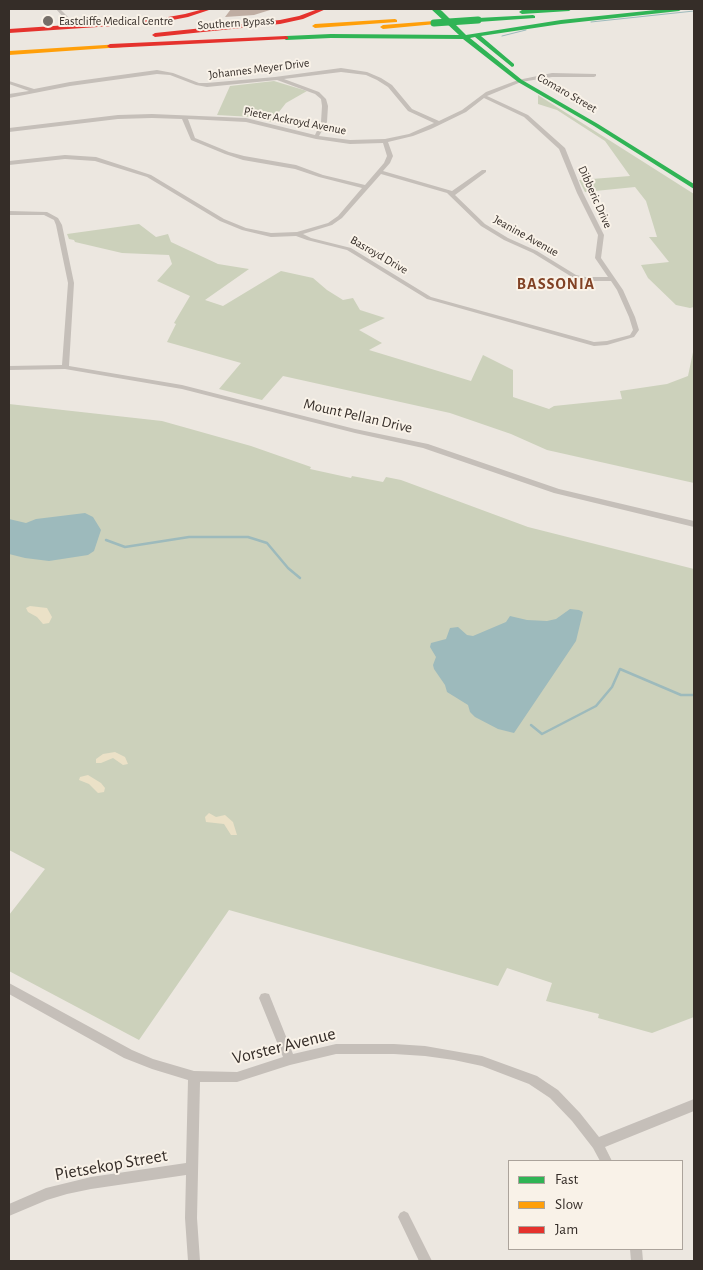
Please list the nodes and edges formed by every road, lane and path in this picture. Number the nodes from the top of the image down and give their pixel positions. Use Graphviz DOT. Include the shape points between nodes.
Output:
graph roads {
  1 [pos="58,9"];
  2 [pos="203,9"];
  3 [pos="209,9"];
  4 [pos="323,9"];
  5 [pos="569,9"];
  6 [pos="645,9"];
  7 [pos="679,9"];
  8 [pos="358,11"];
  9 [pos="436,14"];
  10 [pos="476,18"];
  11 [pos="74,25"];
  12 [pos="9,30"];
  13 [pos="471,36"];
  14 [pos="86,42"];
  15 [pos="110,46"];
  16 [pos="9,47"];
  17 [pos="9,53"];
  18 [pos="594,76"];
  19 [pos="278,78"];
  20 [pos="525,79"];
  21 [pos="9,82"];
  22 [pos="33,91"];
  23 [pos="9,96"];
  24 [pos="483,96"];
  25 [pos="184,118"];
  26 [pos="438,124"];
  27 [pos="9,130"];
  28 [pos="316,137"];
  29 [pos="385,141"];
  30 [pos="9,163"];
  31 [pos="484,171"];
  32 [pos="381,172"];
  33 [pos="694,179"];
  34 [pos="367,187"];
  35 [pos="694,187"];
  36 [pos="452,194"];
  37 [pos="9,213"];
  38 [pos="297,234"];
  39 [pos="613,279"];
  40 [pos="627,338"];
  41 [pos="65,367"];
  42 [pos="9,368"];
  43 [pos="694,524"];
  44 [pos="9,988"];
  45 [pos="265,998"];
  46 [pos="290,1060"];
  47 [pos="194,1076"];
  48 [pos="694,1105"];
  49 [pos="597,1144"];
  50 [pos="605,1160"];
  51 [pos="193,1168"];
  52 [pos="9,1210"];
  53 [pos="404,1217"];
  54 [pos="194,1261"];
  55 [pos="426,1261"];
  1 -- 11 [label="street"];
  2 -- 11 [label="main road" via="163,18"];
  3 -- 11 [label="main road" via="168,19"];
  4 -- 14 [label="main road" via="280,22"];
  5 -- 10 [label="main road, Southern Bypass"];
  6 -- 10 [label="main road, Southern Bypass"];
  7 -- 13 [label="main road"];
  8 -- 9 [label="main road" via="384,18"];
  9 -- 10 [label="main road, Southern Bypass"];
  9 -- 13 [label="main road, Comaro Street"];
  9 -- 14 [label="main road, Southern Bypass"];
  9 -- 15 [label="main road, Southern Bypass"];
  11 -- 12 [label="main road"];
  13 -- 15 [label="main road" via="331,36"];
  13 -- 20 [label="main road, Comaro Street" via="484,54"];
  14 -- 16 [label="main road, Southern Bypass"];
  15 -- 17 [label="main road, Southern Bypass"];
  18 -- 20 [label="street, Pieter Ackroyd Avenue"];
  19 -- 22 [label="street, Johannes Meyer Drive" via="204,85 159,72"];
  19 -- 26 [label="street, Johannes Meyer Drive" via="334,70 367,74 388,85 410,110"];
  19 -- 28 [label="street" via="323,98 324,122"];
  20 -- 24 [label="street, Pieter Ackroyd Avenue"];
  20 -- 33 [label="main road, Comaro Street"];
  20 -- 35 [label="main road, Comaro Street"];
  21 -- 22 [label="street"];
  22 -- 23 [label="street, Johannes Meyer Drive"];
  24 -- 26 [label="street, Pieter Ackroyd Avenue" via="466,110"];
  24 -- 39 [label="street, Dibberic Drive" via="526,116 562,148 601,235 598,258"];
  25 -- 27 [label="street, Pieter Ackroyd Avenue" via="124,117"];
  25 -- 28 [label="street, Pieter Ackroyd Avenue" via="246,120"];
  25 -- 34 [label="street" via="192,139 226,153 296,167"];
  26 -- 29 [label="street, Pieter Ackroyd Avenue"];
  28 -- 29 [label="street, Pieter Ackroyd Avenue" via="350,142"];
  29 -- 32 [label="street" via="390,157"];
  30 -- 38 [label="street, Basroyd Drive" via="73,157 96,159 149,176 222,220 244,229 271,235"];
  31 -- 36 [label="street"];
  32 -- 34 [label="street"];
  32 -- 36 [label="street, Jeanine Avenue"];
  34 -- 38 [label="street" via="334,222"];
  36 -- 39 [label="street, Jeanine Avenue" via="483,225 574,276"];
  37 -- 41 [label="street" via="46,213 59,225 71,283"];
  38 -- 40 [label="street, Basroyd Drive" via="354,250 426,297 594,344"];
  39 -- 40 [label="street, Dibberic Drive" via="636,328 635,334"];
  41 -- 42 [label="street, Mount Pellan Drive"];
  41 -- 43 [label="street, Mount Pellan Drive" via="182,387 425,446 558,491"];
  44 -- 47 [label="street, Vorster Avenue" via="128,1054"];
  45 -- 46 [label="street"];
  46 -- 47 [label="street, Vorster Avenue" via="237,1077"];
  46 -- 49 [label="street, Vorster Avenue" via="336,1049 394,1049 454,1054 482,1061 533,1080 554,1094"];
  47 -- 51 [label="street"];
  48 -- 49 [label="street"];
  49 -- 50 [label="street, Vorster Avenue"];
  51 -- 52 [label="street, Pietsekop Street" via="67,1188"];
  51 -- 54 [label="street" via="191,1218"];
  53 -- 55 [label="street"];
}
